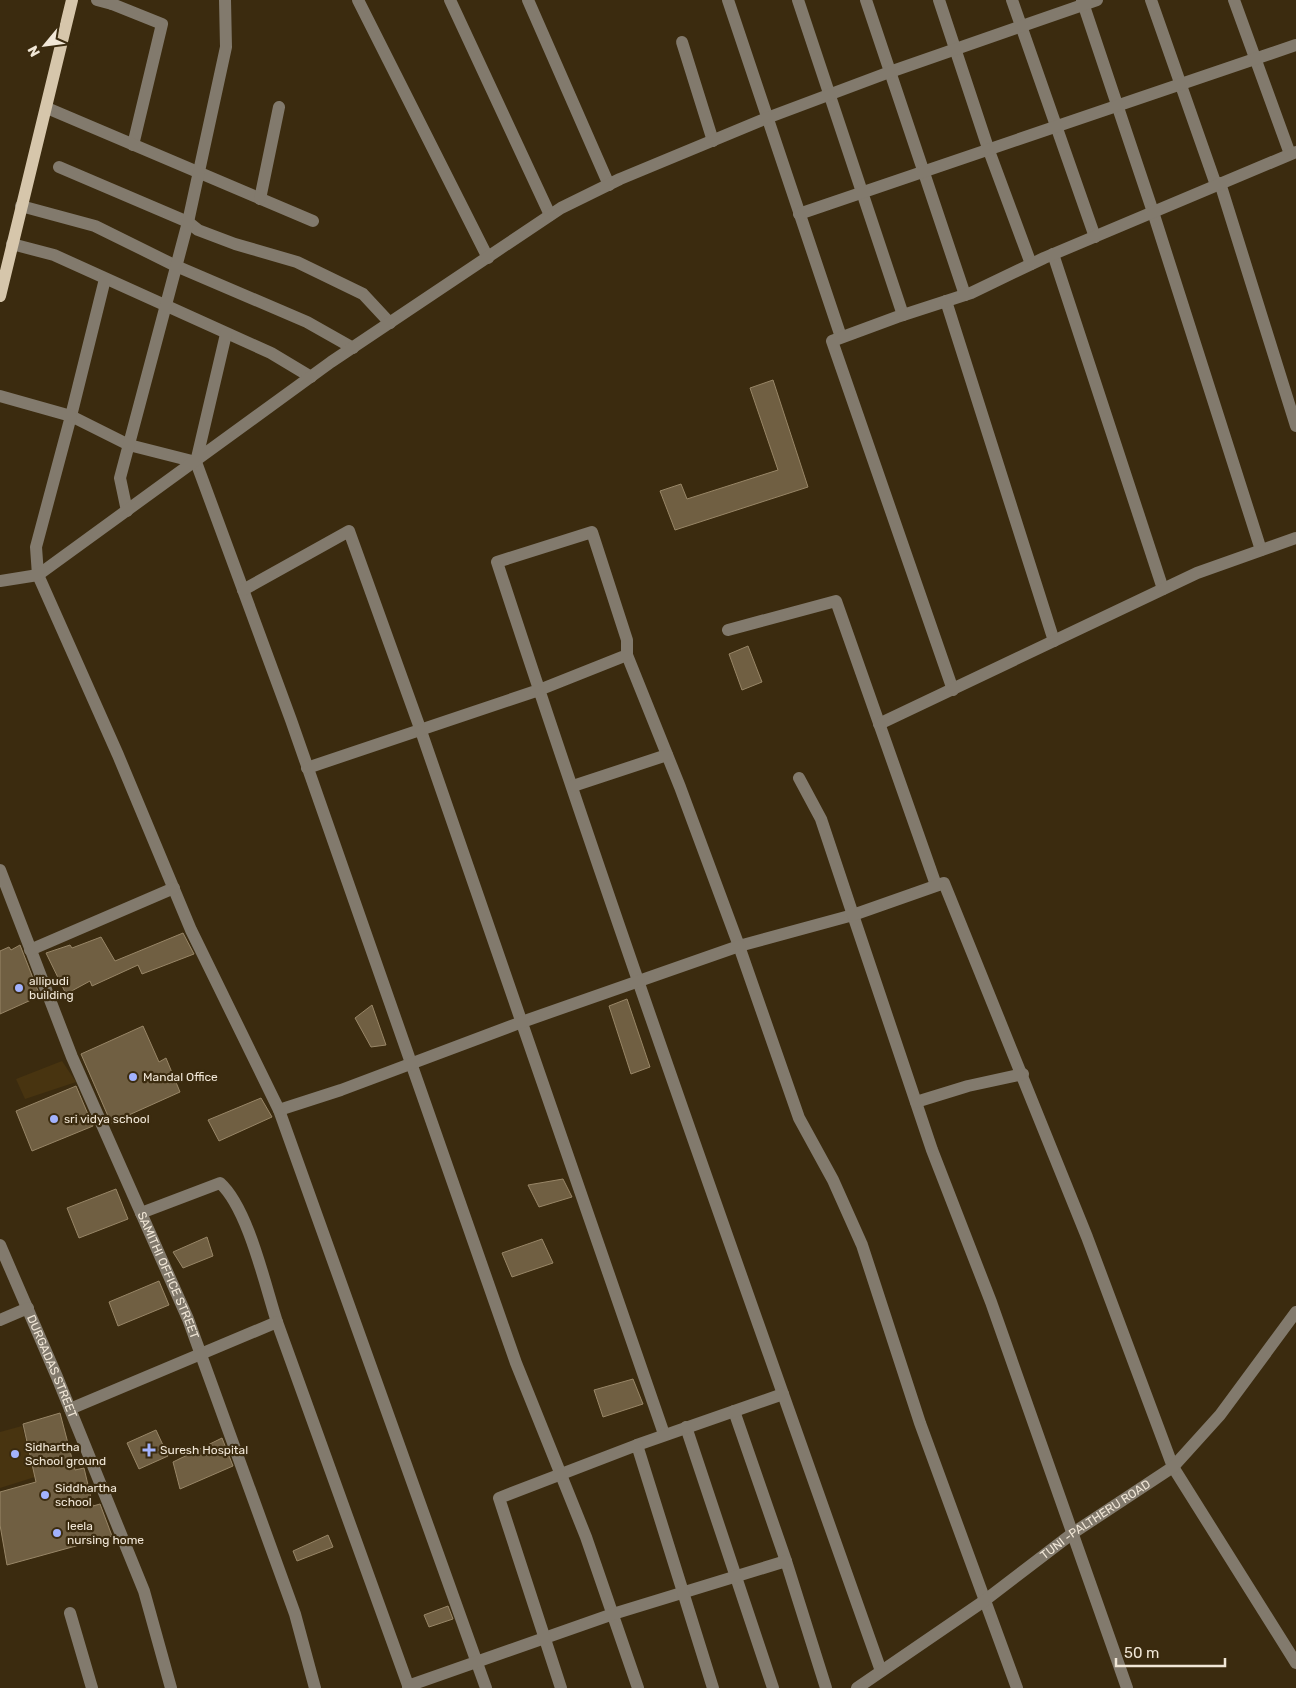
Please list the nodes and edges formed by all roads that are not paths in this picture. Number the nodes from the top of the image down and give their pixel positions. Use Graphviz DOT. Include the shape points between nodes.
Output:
graph roads {
  1 [pos="72,0"];
  2 [pos="97,0"];
  3 [pos="225,0"];
  4 [pos="358,0"];
  5 [pos="450,0"];
  6 [pos="528,0"];
  7 [pos="728,0"];
  8 [pos="798,0"];
  9 [pos="866,0"];
  10 [pos="939,0"];
  11 [pos="1012,0"];
  12 [pos="1097,0"];
  13 [pos="1151,0"];
  14 [pos="1234,0"];
  15 [pos="112,2"];
  16 [pos="1082,2"];
  17 [pos="1020,27"];
  18 [pos="682,42"];
  19 [pos="1296,45"];
  20 [pos="957,49"];
  21 [pos="1256,60"];
  22 [pos="890,72"];
  23 [pos="1181,84"];
  24 [pos="830,94"];
  25 [pos="1116,104"];
  26 [pos="279,107"];
  27 [pos="47,108"];
  28 [pos="767,118"];
  29 [pos="1056,126"];
  30 [pos="713,141"];
  31 [pos="133,145"];
  32 [pos="988,148"];
  33 [pos="1293,153"];
  34 [pos="59,167"];
  35 [pos="198,173"];
  36 [pos="924,173"];
  37 [pos="1218,184"];
  38 [pos="608,185"];
  39 [pos="862,193"];
  40 [pos="260,198"];
  41 [pos="21,206"];
  42 [pos="1153,212"];
  43 [pos="799,214"];
  44 [pos="550,216"];
  45 [pos="313,221"];
  46 [pos="188,222"];
  47 [pos="1095,237"];
  48 [pos="12,244"];
  49 [pos="1054,254"];
  50 [pos="488,258"];
  51 [pos="1031,264"];
  52 [pos="176,266"];
  53 [pos="105,279"];
  54 [pos="964,295"];
  55 [pos="0,296"];
  56 [pos="946,301"];
  57 [pos="166,307"];
  58 [pos="903,315"];
  59 [pos="390,323"];
  60 [pos="226,334"];
  61 [pos="841,338"];
  62 [pos="353,348"];
  63 [pos="311,377"];
  64 [pos="0,396"];
  65 [pos="71,416"];
  66 [pos="1296,426"];
  67 [pos="129,445"];
  68 [pos="196,462"];
  69 [pos="127,511"];
  70 [pos="1296,538"];
  71 [pos="1261,550"];
  72 [pos="38,575"];
  73 [pos="0,581"];
  74 [pos="1163,589"];
  75 [pos="243,590"];
  76 [pos="728,630"];
  77 [pos="1054,641"];
  78 [pos="627,655"];
  79 [pos="539,690"];
  80 [pos="953,690"];
  81 [pos="879,724"];
  82 [pos="421,731"];
  83 [pos="667,756"];
  84 [pos="307,768"];
  85 [pos="798,778"];
  86 [pos="573,786"];
  87 [pos="0,870"];
  88 [pos="936,886"];
  89 [pos="174,888"];
  90 [pos="854,915"];
  91 [pos="739,946"];
  92 [pos="30,950"];
  93 [pos="636,981"];
  94 [pos="522,1022"];
  95 [pos="411,1064"];
  96 [pos="1023,1074"];
  97 [pos="916,1102"];
  98 [pos="279,1110"];
  99 [pos="141,1213"];
  100 [pos="0,1245"];
  101 [pos="28,1308"];
  102 [pos="1296,1312"];
  103 [pos="0,1320"];
  104 [pos="277,1322"];
  105 [pos="200,1356"];
  106 [pos="783,1394"];
  107 [pos="70,1409"];
  108 [pos="734,1411"];
  109 [pos="686,1427"];
  110 [pos="664,1434"];
  111 [pos="637,1445"];
  112 [pos="1173,1467"];
  113 [pos="562,1475"];
  114 [pos="1073,1533"];
  115 [pos="786,1562"];
  116 [pos="735,1578"];
  117 [pos="683,1592"];
  118 [pos="984,1600"];
  119 [pos="70,1613"];
  120 [pos="613,1614"];
  121 [pos="545,1637"];
  122 [pos="476,1661"];
  123 [pos="1296,1664"];
  124 [pos="881,1671"];
  125 [pos="865,1686"];
  126 [pos="409,1687"];
  127 [pos="92,1688"];
  128 [pos="172,1688"];
  129 [pos="314,1688"];
  130 [pos="486,1688"];
  131 [pos="561,1688"];
  132 [pos="638,1688"];
  133 [pos="713,1688"];
  134 [pos="773,1688"];
  135 [pos="826,1688"];
  136 [pos="1017,1688"];
  137 [pos="1127,1688"];
  1 -- 27 [label="main road"];
  2 -- 15 [label="street"];
  3 -- 35 [label="street" via="226,47"];
  4 -- 50 [label="street"];
  5 -- 44 [label="street"];
  6 -- 38 [label="street"];
  7 -- 28 [label="street"];
  8 -- 24 [label="street"];
  9 -- 22 [label="street"];
  10 -- 20 [label="street"];
  11 -- 17 [label="street"];
  12 -- 16 [label="street"];
  13 -- 23 [label="street"];
  14 -- 21 [label="street"];
  15 -- 31 [label="street" via="162,24"];
  16 -- 17 [label="street"];
  16 -- 25 [label="street"];
  17 -- 20 [label="street"];
  17 -- 29 [label="street"];
  18 -- 30 [label="street"];
  19 -- 21 [label="street"];
  20 -- 22 [label="street"];
  20 -- 32 [label="street"];
  21 -- 23 [label="street"];
  21 -- 33 [label="street"];
  22 -- 24 [label="street"];
  22 -- 36 [label="street"];
  23 -- 25 [label="street"];
  23 -- 37 [label="street"];
  24 -- 28 [label="street"];
  24 -- 39 [label="street"];
  25 -- 29 [label="street"];
  25 -- 42 [label="street"];
  26 -- 40 [label="street"];
  27 -- 31 [label="street"];
  27 -- 41 [label="main road"];
  28 -- 30 [label="street"];
  28 -- 43 [label="street"];
  29 -- 32 [label="street"];
  29 -- 47 [label="street"];
  30 -- 38 [label="street"];
  31 -- 35 [label="street"];
  32 -- 36 [label="street"];
  32 -- 51 [label="street"];
  33 -- 37 [label="street"];
  34 -- 46 [label="street"];
  35 -- 40 [label="street"];
  35 -- 46 [label="street"];
  36 -- 39 [label="street"];
  36 -- 54 [label="street"];
  37 -- 42 [label="street"];
  37 -- 66 [label="street"];
  38 -- 44 [label="street"];
  39 -- 43 [label="street"];
  39 -- 58 [label="street"];
  40 -- 45 [label="street"];
  41 -- 48 [label="main road"];
  41 -- 52 [label="street" via="96,226"];
  42 -- 47 [label="street"];
  42 -- 71 [label="street"];
  43 -- 61 [label="street"];
  44 -- 50 [label="street"];
  46 -- 52 [label="street"];
  46 -- 59 [label="street" via="198,230 235,244 297,262 364,294"];
  47 -- 49 [label="street"];
  48 -- 53 [label="street" via="54,255"];
  48 -- 55 [label="main road"];
  49 -- 51 [label="street"];
  49 -- 74 [label="street"];
  50 -- 59 [label="street"];
  51 -- 54 [label="street"];
  52 -- 57 [label="street"];
  52 -- 62 [label="street" via="307,322"];
  53 -- 57 [label="street"];
  53 -- 65 [label="street"];
  54 -- 56 [label="street"];
  56 -- 58 [label="street"];
  56 -- 77 [label="street"];
  57 -- 60 [label="street"];
  57 -- 67 [label="street"];
  58 -- 61 [label="street"];
  59 -- 62 [label="street"];
  60 -- 63 [label="street" via="270,353"];
  60 -- 68 [label="street"];
  61 -- 80 [label="street" via="832,340"];
  62 -- 63 [label="street"];
  63 -- 68 [label="street"];
  64 -- 65 [label="street"];
  65 -- 67 [label="street"];
  65 -- 72 [label="street" via="36,547"];
  67 -- 68 [label="street"];
  67 -- 69 [label="street" via="120,478"];
  68 -- 69 [label="street"];
  68 -- 75 [label="street"];
  69 -- 72 [label="street"];
  70 -- 71 [label="street"];
  71 -- 74 [label="street"];
  72 -- 73 [label="street"];
  72 -- 89 [label="street"];
  74 -- 77 [label="street"];
  75 -- 82 [label="street" via="349,531"];
  75 -- 84 [label="street"];
  76 -- 81 [label="street" via="836,601"];
  77 -- 80 [label="street"];
  78 -- 79 [label="street"];
  78 -- 79 [label="street" via="627,640 592,532 497,562"];
  78 -- 83 [label="street"];
  79 -- 82 [label="street"];
  79 -- 86 [label="street"];
  80 -- 81 [label="street"];
  81 -- 88 [label="street"];
  82 -- 84 [label="street"];
  82 -- 94 [label="street"];
  83 -- 86 [label="street"];
  83 -- 91 [label="street"];
  84 -- 95 [label="street"];
  85 -- 90 [label="street" via="821,819"];
  86 -- 93 [label="street"];
  87 -- 92 [label="street, SAMITHI OFFICE STREET"];
  88 -- 90 [label="street"];
  88 -- 96 [label="street" via="944,883"];
  89 -- 92 [label="street"];
  89 -- 98 [label="street" via="191,930"];
  90 -- 91 [label="street"];
  90 -- 97 [label="street"];
  91 -- 93 [label="street"];
  91 -- 118 [label="street" via="799,1118 833,1180 862,1245 920,1423"];
  92 -- 99 [label="street, SAMITHI OFFICE STREET" via="72,1056"];
  93 -- 94 [label="street"];
  93 -- 106 [label="street"];
  94 -- 95 [label="street"];
  94 -- 110 [label="street"];
  95 -- 98 [label="street"];
  95 -- 113 [label="street" via="516,1363"];
  96 -- 97 [label="street"];
  96 -- 112 [label="street"];
  97 -- 114 [label="street"];
  98 -- 122 [label="street"];
  99 -- 104 [label="street" via="220,1183 230,1192 241,1217"];
  99 -- 105 [label="street, SAMITHI OFFICE STREET" via="188,1319"];
  100 -- 101 [label="street, DURGADAS STREET"];
  101 -- 103 [label="street"];
  101 -- 107 [label="street, DURGADAS STREET"];
  102 -- 112 [label="street, TUNI -PALTHERU ROAD" via="1220,1415"];
  104 -- 105 [label="street"];
  104 -- 126 [label="street"];
  105 -- 107 [label="street"];
  105 -- 129 [label="street, SAMITHI OFFICE STREET" via="295,1614"];
  106 -- 108 [label="street"];
  106 -- 124 [label="street"];
  107 -- 128 [label="street, DURGADAS STREET" via="144,1591"];
  108 -- 109 [label="street"];
  108 -- 115 [label="street"];
  109 -- 110 [label="street"];
  109 -- 116 [label="street"];
  110 -- 111 [label="street"];
  111 -- 113 [label="street"];
  111 -- 117 [label="street"];
  112 -- 114 [label="street, TUNI -PALTHERU ROAD"];
  112 -- 123 [label="street"];
  113 -- 120 [label="street"];
  113 -- 121 [label="street" via="499,1498"];
  114 -- 118 [label="street, TUNI -PALTHERU ROAD"];
  114 -- 137 [label="street"];
  115 -- 116 [label="street"];
  115 -- 135 [label="street"];
  116 -- 117 [label="street"];
  116 -- 134 [label="street"];
  117 -- 120 [label="street"];
  117 -- 133 [label="street"];
  118 -- 124 [label="street, TUNI -PALTHERU ROAD"];
  118 -- 136 [label="street"];
  119 -- 127 [label="street"];
  120 -- 121 [label="street"];
  120 -- 132 [label="street"];
  121 -- 122 [label="street"];
  121 -- 131 [label="street"];
  122 -- 126 [label="street"];
  122 -- 130 [label="street"];
  124 -- 125 [label="street, TUNI -PALTHERU ROAD"];
}
